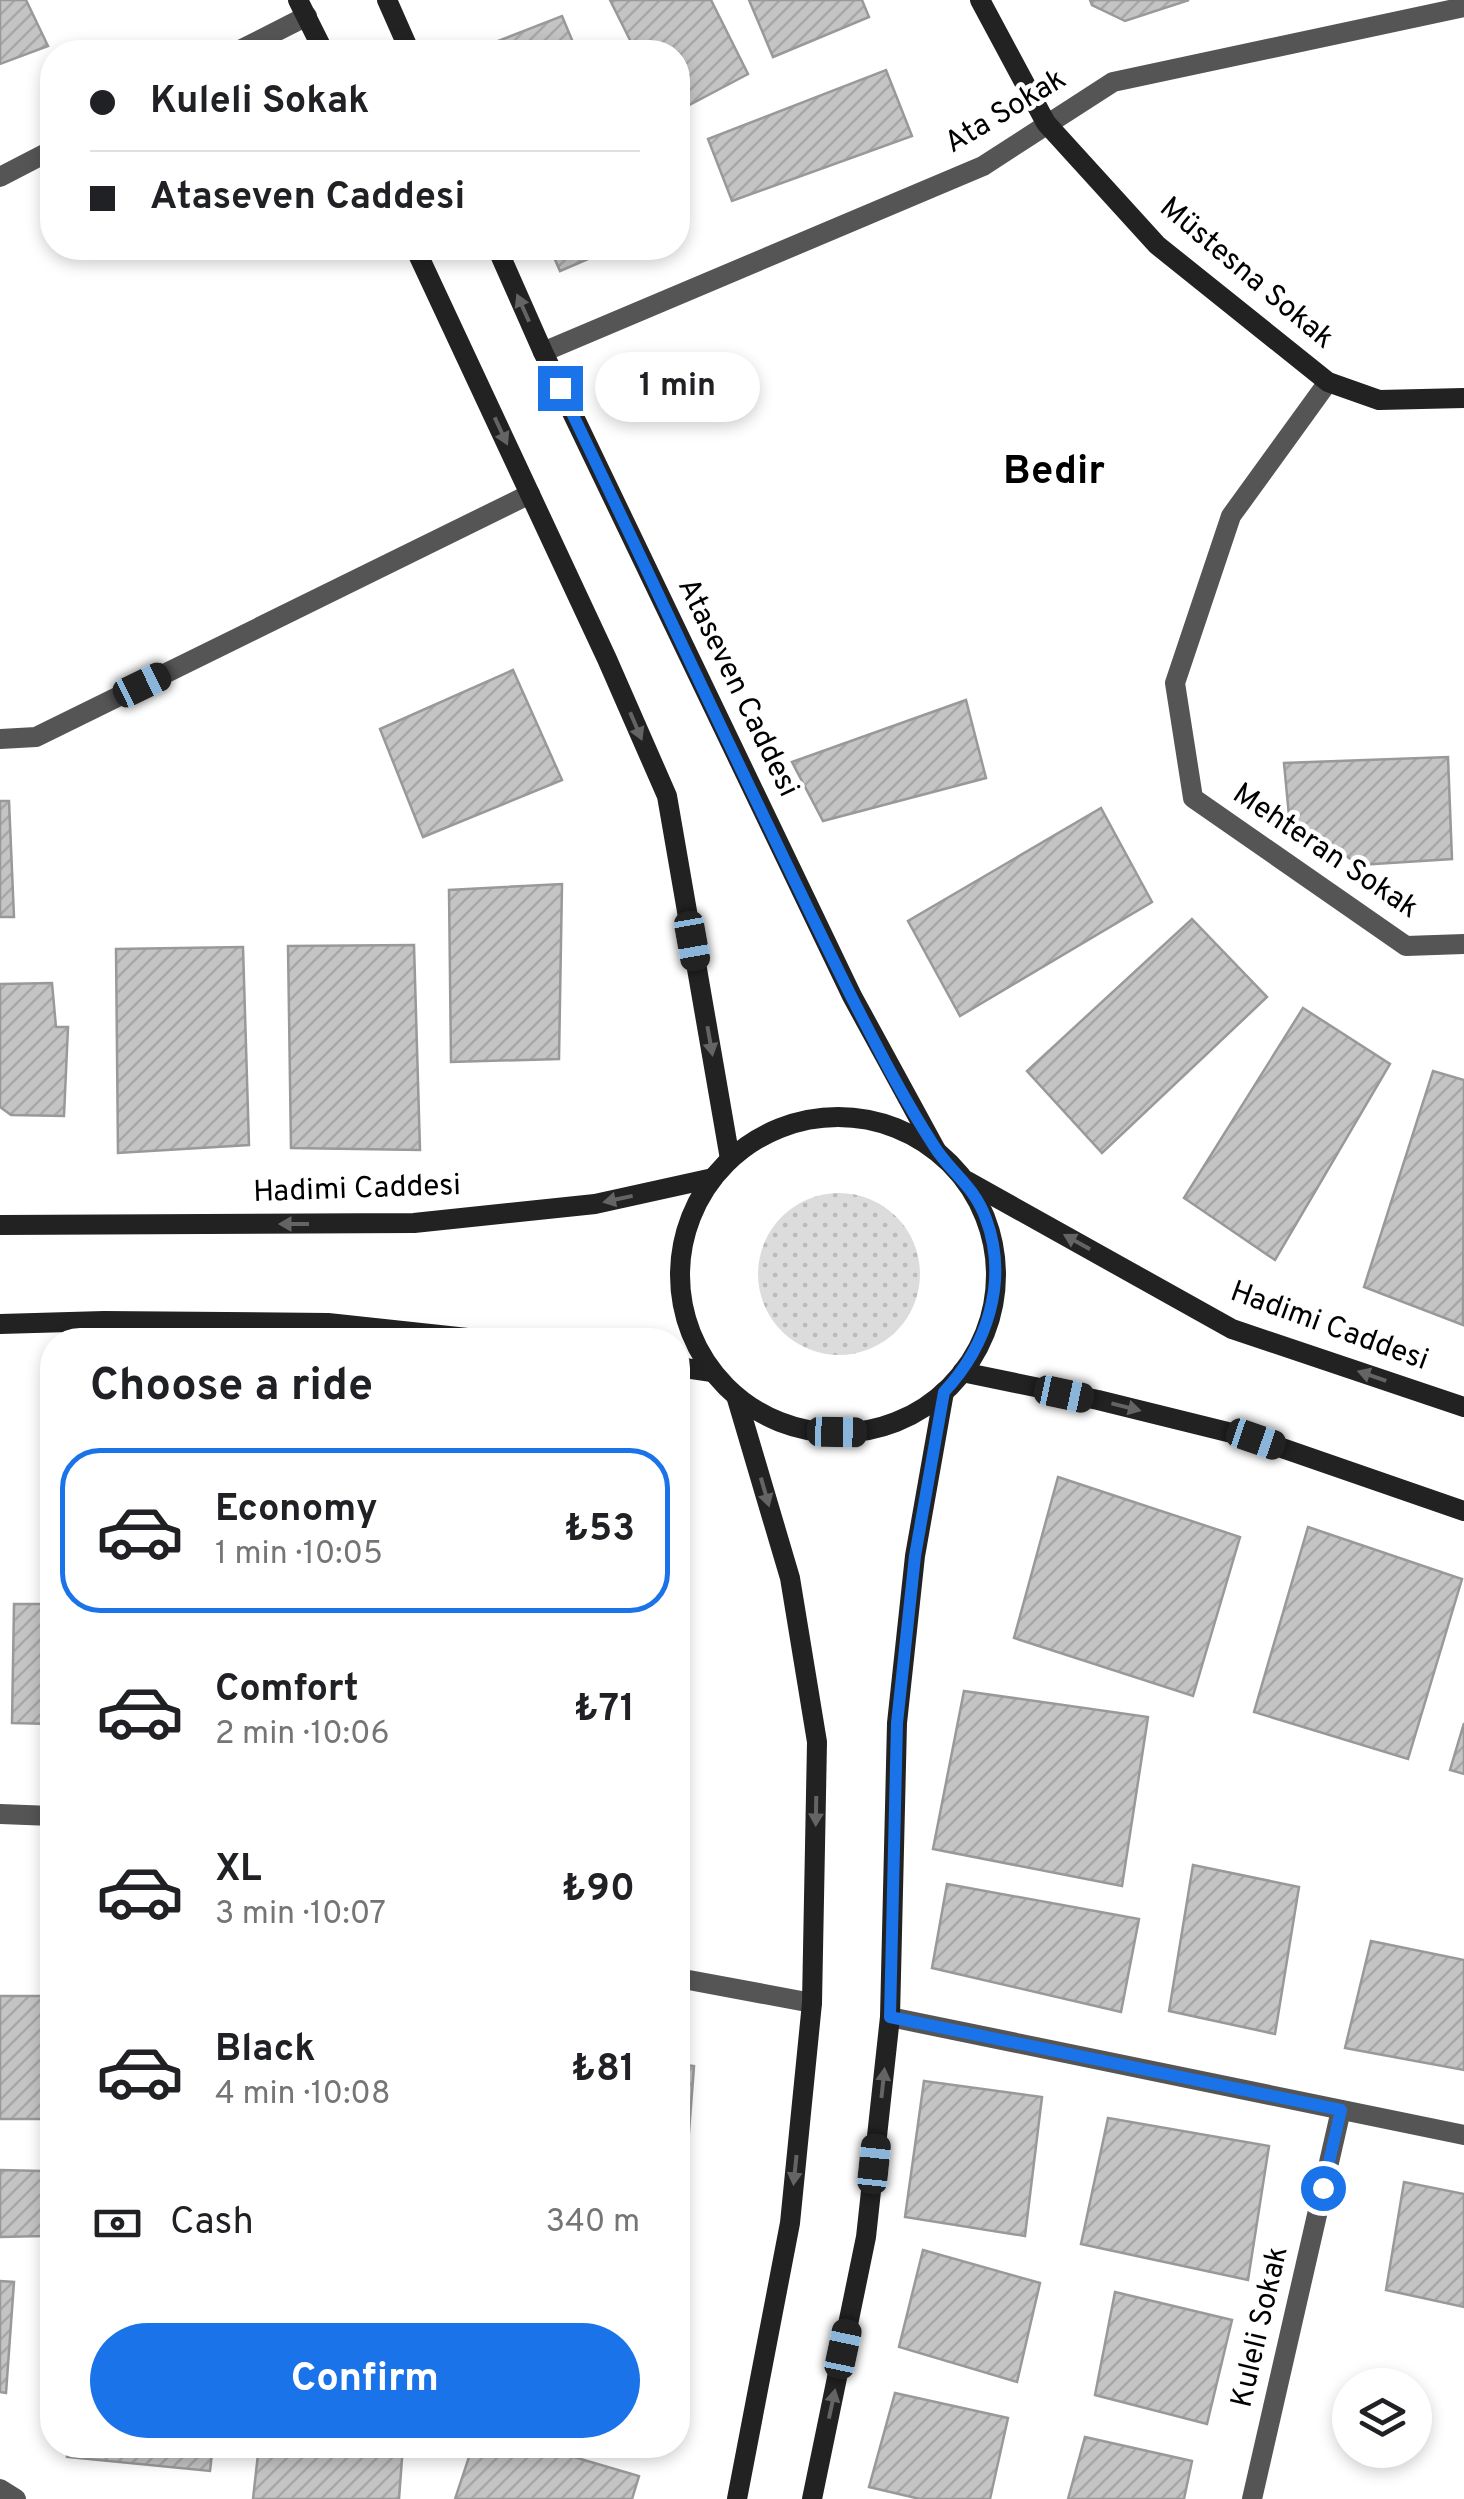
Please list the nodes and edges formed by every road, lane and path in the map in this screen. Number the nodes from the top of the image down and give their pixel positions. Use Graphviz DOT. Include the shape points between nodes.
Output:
graph roads {
  1 [pos="387,0"];
  2 [pos="980,0"];
  3 [pos="1464,7"];
  4 [pos="302,8"];
  5 [pos="254,40"];
  6 [pos="318,40"];
  7 [pos="405,40"];
  8 [pos="1046,123"];
  9 [pos="40,156"];
  10 [pos="0,177"];
  11 [pos="421,260"];
  12 [pos="501,260"];
  13 [pos="543,352"];
  14 [pos="1328,382"];
  15 [pos="1464,398"];
  16 [pos="530,494"];
  17 [pos="0,738"];
  18 [pos="1464,944"];
  19 [pos="936,1150"];
  20 [pos="730,1159"];
  21 [pos="713,1178"];
  22 [pos="966,1180"];
  23 [pos="0,1226"];
  24 [pos="0,1324"];
  25 [pos="374,1328"];
  26 [pos="688,1328"];
  27 [pos="690,1332"];
  28 [pos="690,1369"];
  29 [pos="712,1372"];
  30 [pos="962,1372"];
  31 [pos="944,1392"];
  32 [pos="737,1399"];
  33 [pos="1464,1407"];
  34 [pos="1464,1511"];
  35 [pos="0,1814"];
  36 [pos="40,1816"];
  37 [pos="690,1980"];
  38 [pos="812,2003"];
  39 [pos="890,2017"];
  40 [pos="1341,2110"];
  41 [pos="1464,2136"];
  42 [pos="0,2489"];
  43 [pos="16,2499"];
  44 [pos="737,2499"];
  45 [pos="812,2499"];
  46 [pos="1252,2499"];
  1 -- 7 [label="main road"];
  2 -- 8 [label="main road, Müstesna Sokak"];
  3 -- 8 [label="street, Ata Sokak" via="1113,82"];
  4 -- 5 [label="street"];
  4 -- 6 [label="main road"];
  8 -- 13 [label="street, Ata Sokak" via="983,166"];
  8 -- 14 [label="main road, Müstesna Sokak" via="1157,245"];
  9 -- 10 [label="street"];
  11 -- 16 [label="main road, one-way"];
  13 -- 12 [label="main road, Ataseven Caddesi, one-way"];
  13 -- 19 [label="main road, Ataseven Caddesi" via="852,996"];
  14 -- 15 [label="main road, Müstesna Sokak" via="1378,400"];
  14 -- 18 [label="street, Mehteran Sokak" via="1231,516 1174,683 1193,798 1406,946"];
  16 -- 17 [label="street" via="36,738"];
  16 -- 20 [label="main road, one-way" via="666,796"];
  19 -- 20 [label="main road" via="897,1128 854,1117 809,1119 768,1134"];
  19 -- 22 [label="main road"];
  20 -- 21 [label="main road"];
  21 -- 23 [label="main road, Hadimi Caddesi, one-way" via="595,1204 414,1224"];
  21 -- 26 [label="main road" via="688,1223 679,1275"];
  22 -- 30 [label="main road" via="987,1220 996,1272 988,1325"];
  33 -- 22 [label="main road, Hadimi Caddesi, one-way" via="1232,1329"];
  24 -- 25 [label="main road" via="104,1320"];
  27 -- 29 [label="main road"];
  28 -- 29 [label="main road"];
  29 -- 32 [label="main road"];
  30 -- 31 [label="main road"];
  30 -- 34 [label="main road, one-way" via="1256,1439"];
  31 -- 32 [label="main road" via="906,1418 860,1432 813,1432"];
  31 -- 39 [label="main road" via="915,1556 897,1723"];
  32 -- 38 [label="main road, one-way" via="790,1578 818,1742"];
  35 -- 36 [label="street"];
  37 -- 38 [label="street"];
  38 -- 44 [label="main road, one-way" via="790,2223"];
  39 -- 40 [label="street"];
  45 -- 39 [label="main road, one-way" via="866,2237"];
  40 -- 41 [label="street"];
  40 -- 46 [label="street, Kuleli Sokak"];
  42 -- 43 [label="street"];
}
